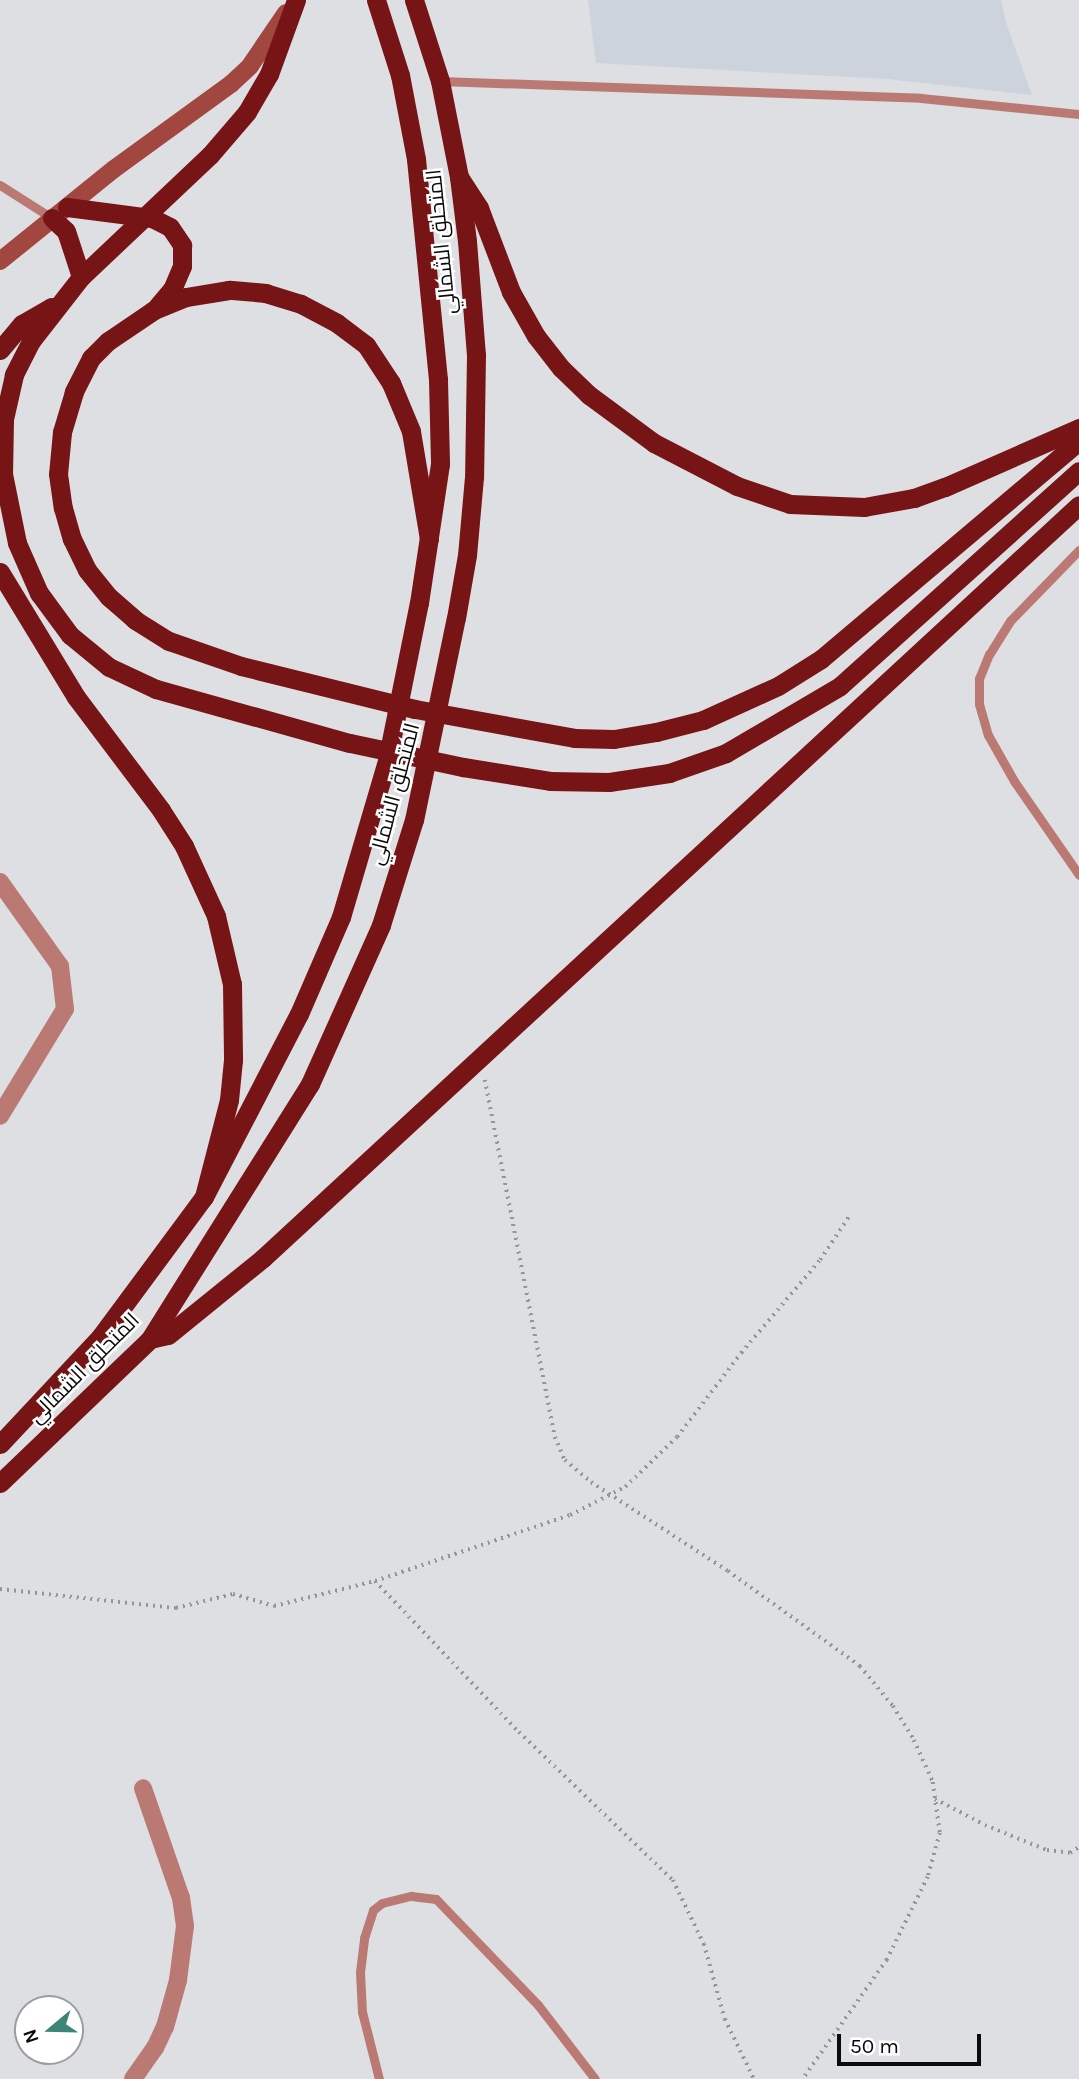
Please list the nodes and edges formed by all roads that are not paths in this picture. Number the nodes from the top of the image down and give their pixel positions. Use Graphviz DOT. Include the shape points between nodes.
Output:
graph roads {
  1 [pos="295,0"];
  2 [pos="376,0"];
  3 [pos="414,0"];
  4 [pos="440,81"];
  5 [pos="1079,114"];
  6 [pos="458,177"];
  7 [pos="0,185"];
  8 [pos="60,212"];
  9 [pos="141,216"];
  10 [pos="0,261"];
  11 [pos="81,277"];
  12 [pos="56,305"];
  13 [pos="153,310"];
  14 [pos="0,350"];
  15 [pos="1079,428"];
  16 [pos="1079,440"];
  17 [pos="1079,471"];
  18 [pos="1079,505"];
  19 [pos="429,539"];
  20 [pos="1079,550"];
  21 [pos="0,572"];
  22 [pos="1079,875"];
  23 [pos="0,882"];
  24 [pos="0,1116"];
  25 [pos="204,1197"];
  26 [pos="150,1339"];
  27 [pos="0,1444"];
  28 [pos="0,1483"];
  29 [pos="143,1788"];
  30 [pos="133,2079"];
  31 [pos="379,2079"];
  32 [pos="595,2079"];
  1 -- 8 [label="main road" via="265,46 231,84"];
  1 -- 9 [label="highway" via="269,74 247,112 210,155"];
  2 -- 19 [label="highway, المتحلق الشمالي" via="400,75 416,159 438,380 440,464"];
  3 -- 4 [label="highway, المتحلق الشمالي"];
  4 -- 5 [label="lane" via="920,98"];
  4 -- 6 [label="highway, المتحلق الشمالي"];
  6 -- 15 [label="highway" via="480,208 511,292 561,368 654,443 737,486 790,504 864,507 946,487"];
  6 -- 26 [label="highway, المتحلق الشمالي, bridge" via="475,344 476,419 467,555 414,820 381,925 310,1084"];
  7 -- 8 [label="lane"];
  8 -- 9 [label="highway"];
  8 -- 10 [label="main road"];
  8 -- 11 [label="highway"];
  9 -- 11 [label="highway"];
  9 -- 13 [label="highway" via="170,227 184,255 172,289"];
  11 -- 12 [label="highway"];
  12 -- 14 [label="highway" via="22,324"];
  12 -- 17 [label="highway" via="14,375 4,419 3,474 17,543 39,593 70,635 109,667 156,689 350,743 463,767 550,781 609,782 669,773 726,753 840,686"];
  13 -- 16 [label="highway" via="91,358 62,432 58,474 63,508 87,570 109,597 135,620 169,640 241,666 415,709 574,738 614,739 656,732 703,720 778,686 830,652"];
  13 -- 19 [label="highway" via="186,297 229,290 266,293 301,304 366,345 391,383 411,431"];
  18 -- 26 [label="highway" via="263,1258 168,1335"];
  19 -- 25 [label="highway, المتحلق الشمالي, bridge" via="387,761 341,917 299,1014"];
  20 -- 22 [label="lane" via="1010,621 979,679 979,704 988,735"];
  21 -- 25 [label="highway" via="76,697 178,837 216,916 232,984 233,1060 229,1100"];
  23 -- 24 [label="street" via="60,966 65,1009"];
  25 -- 27 [label="highway, المتحلق الشمالي" via="101,1336"];
  26 -- 28 [label="highway, المتحلق الشمالي"];
  29 -- 30 [label="street" via="181,1898 185,1926 173,2004 155,2048"];
  31 -- 32 [label="lane" via="362,2012 364,1938 373,1910 411,1896 436,1899 538,2005"];
}
